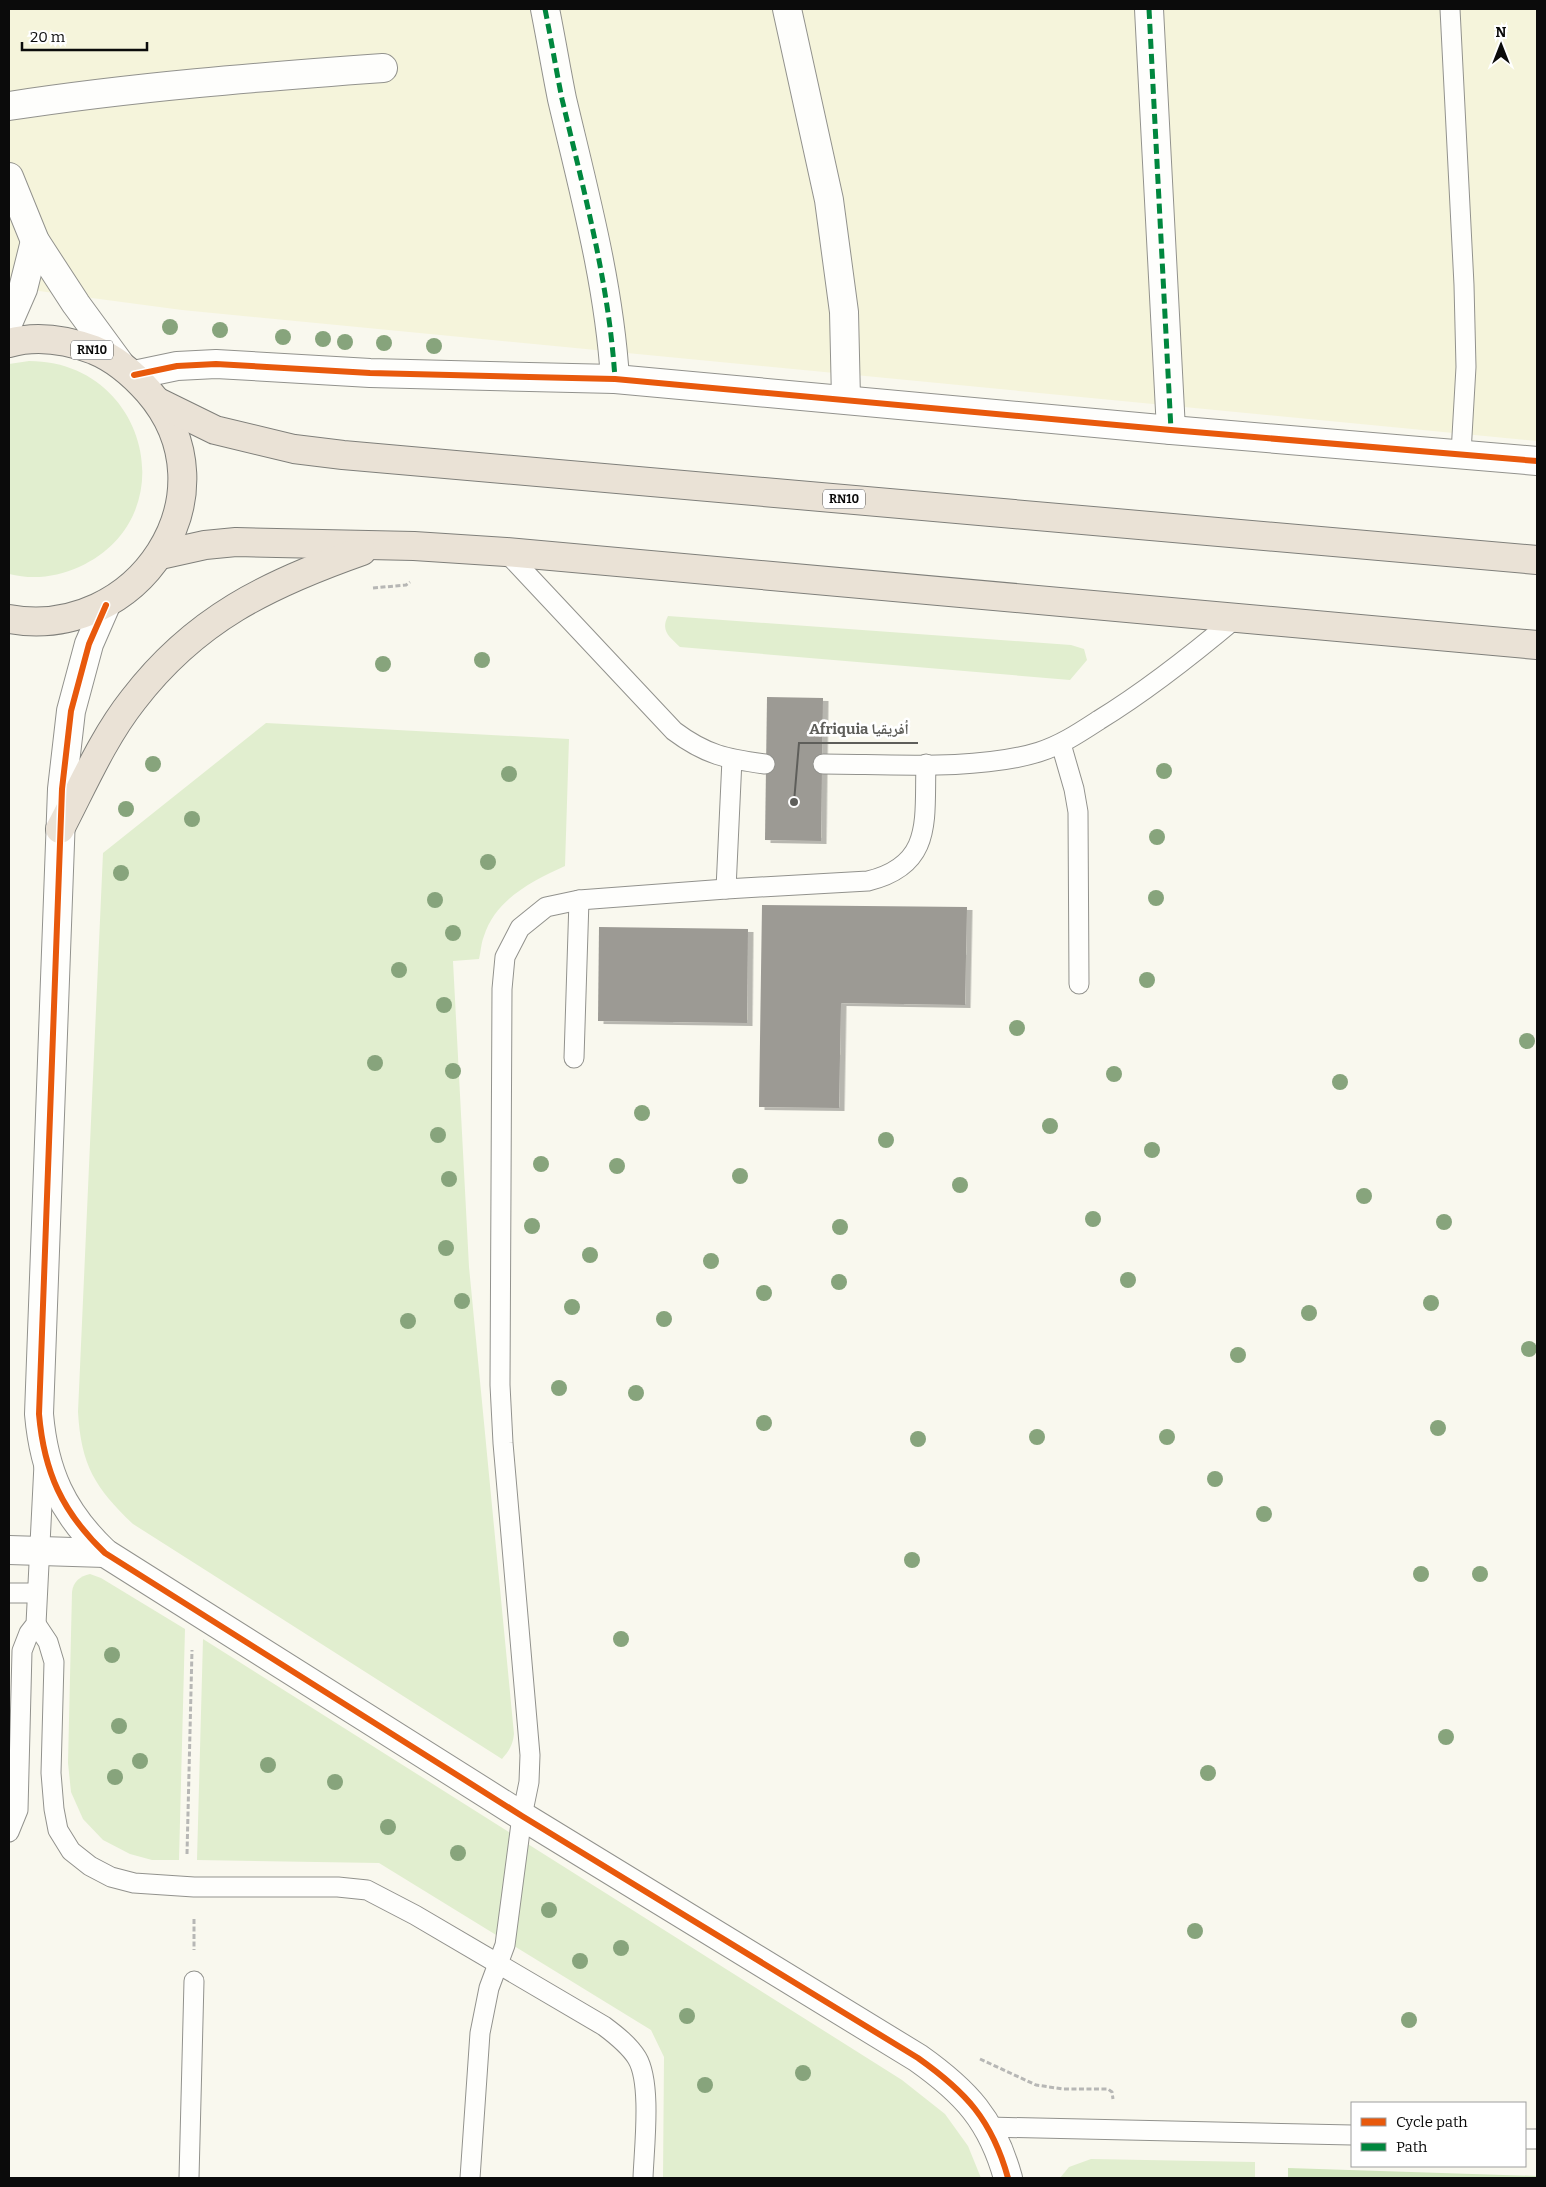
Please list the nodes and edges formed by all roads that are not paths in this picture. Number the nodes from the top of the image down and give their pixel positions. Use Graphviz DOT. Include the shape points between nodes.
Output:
graph roads {
  1 [pos="545,9"];
  2 [pos="787,9"];
  3 [pos="1149,9"];
  4 [pos="1450,9"];
  5 [pos="383,68"];
  6 [pos="9,106"];
  7 [pos="9,177"];
  8 [pos="35,241"];
  9 [pos="10,315"];
  10 [pos="9,343"];
  11 [pos="127,369"];
  12 [pos="615,379"];
  13 [pos="846,399"];
  14 [pos="158,402"];
  15 [pos="1171,430"];
  16 [pos="1461,453"];
  17 [pos="1537,461"];
  18 [pos="376,546"];
  19 [pos="506,552"];
  20 [pos="160,555"];
  21 [pos="1537,560"];
  22 [pos="106,605"];
  23 [pos="1236,618"];
  24 [pos="9,619"];
  25 [pos="1537,645"];
  26 [pos="1061,744"];
  27 [pos="732,760"];
  28 [pos="765,764"];
  29 [pos="823,764"];
  30 [pos="926,764"];
  31 [pos="60,829"];
  32 [pos="726,889"];
  33 [pos="579,900"];
  34 [pos="1079,984"];
  35 [pos="574,1058"];
  36 [pos="45,1455"];
  37 [pos="9,1550"];
  38 [pos="39,1551"];
  39 [pos="105,1553"];
  40 [pos="9,1593"];
  41 [pos="37,1593"];
  42 [pos="36,1624"];
  43 [pos="522,1816"];
  44 [pos="9,1832"];
  45 [pos="499,1964"];
  46 [pos="194,1980"];
  47 [pos="988,2127"];
  48 [pos="1351,2135"];
  49 [pos="189,2178"];
  50 [pos="470,2178"];
  51 [pos="643,2178"];
  52 [pos="1008,2178"];
  1 -- 12 [label="street" via="602,273"];
  2 -- 13 [label="street" via="829,200 844,312"];
  3 -- 15 [label="street"];
  4 -- 16 [label="lane" via="1466,367"];
  5 -- 6 [label="street" via="190,82"];
  7 -- 8 [label="street"];
  8 -- 9 [label="street" via="25,281"];
  8 -- 11 [label="street" via="76,304"];
  10 -- 11 [label="highway, RN10" via="39,339 60,341 88,348"];
  11 -- 12 [label="street" via="216,364 370,373"];
  11 -- 14 [label="highway, RN10"];
  12 -- 13 [label="street"];
  13 -- 15 [label="street"];
  14 -- 20 [label="highway, RN10" via="178,444 182,467 179,513"];
  14 -- 21 [label="highway, RN10" via="215,430 294,449 343,455"];
  15 -- 16 [label="street"];
  16 -- 17 [label="street"];
  18 -- 19 [label="highway"];
  18 -- 20 [label="highway" via="236,542"];
  18 -- 31 [label="highway" via="260,593 214,620 181,647 122,715"];
  19 -- 23 [label="highway"];
  19 -- 27 [label="lane" via="674,731 711,754"];
  20 -- 22 [label="highway, RN10" via="130,589"];
  22 -- 24 [label="highway, RN10" via="80,616 53,621"];
  22 -- 31 [label="street" via="89,644 71,711"];
  23 -- 25 [label="highway"];
  23 -- 26 [label="lane" via="1122,706"];
  26 -- 30 [label="lane" via="990,762"];
  26 -- 34 [label="lane" via="1078,812"];
  27 -- 28 [label="lane"];
  27 -- 32 [label="lane"];
  29 -- 30 [label="lane"];
  30 -- 32 [label="lane" via="924,829 920,842 905,864 888,876 868,881"];
  31 -- 36 [label="street" via="39,1414"];
  32 -- 33 [label="lane"];
  33 -- 35 [label="lane"];
  33 -- 43 [label="lane" via="546,907 520,928 504,957 502,989 500,1366 503,1443 530,1733 529,1782"];
  36 -- 38 [label="lane"];
  36 -- 39 [label="street" via="61,1498 88,1537"];
  37 -- 38 [label="street"];
  38 -- 39 [label="street"];
  38 -- 41 [label="lane"];
  39 -- 43 [label="street"];
  40 -- 41 [label="lane"];
  41 -- 42 [label="lane"];
  42 -- 44 [label="lane" via="29,1632 22,1651 18,1810"];
  42 -- 45 [label="lane" via="48,1642 54,1662 52,1773 58,1830 71,1851 90,1866 111,1877 134,1883 367,1890"];
  43 -- 45 [label="lane" via="508,1927"];
  43 -- 47 [label="street" via="918,2058 969,2100"];
  45 -- 50 [label="lane" via="480,2033"];
  45 -- 51 [label="lane" via="604,2026 638,2059 646,2080"];
  46 -- 49 [label="lane"];
  47 -- 48 [label="lane"];
  47 -- 52 [label="street" via="1002,2155"];
}
